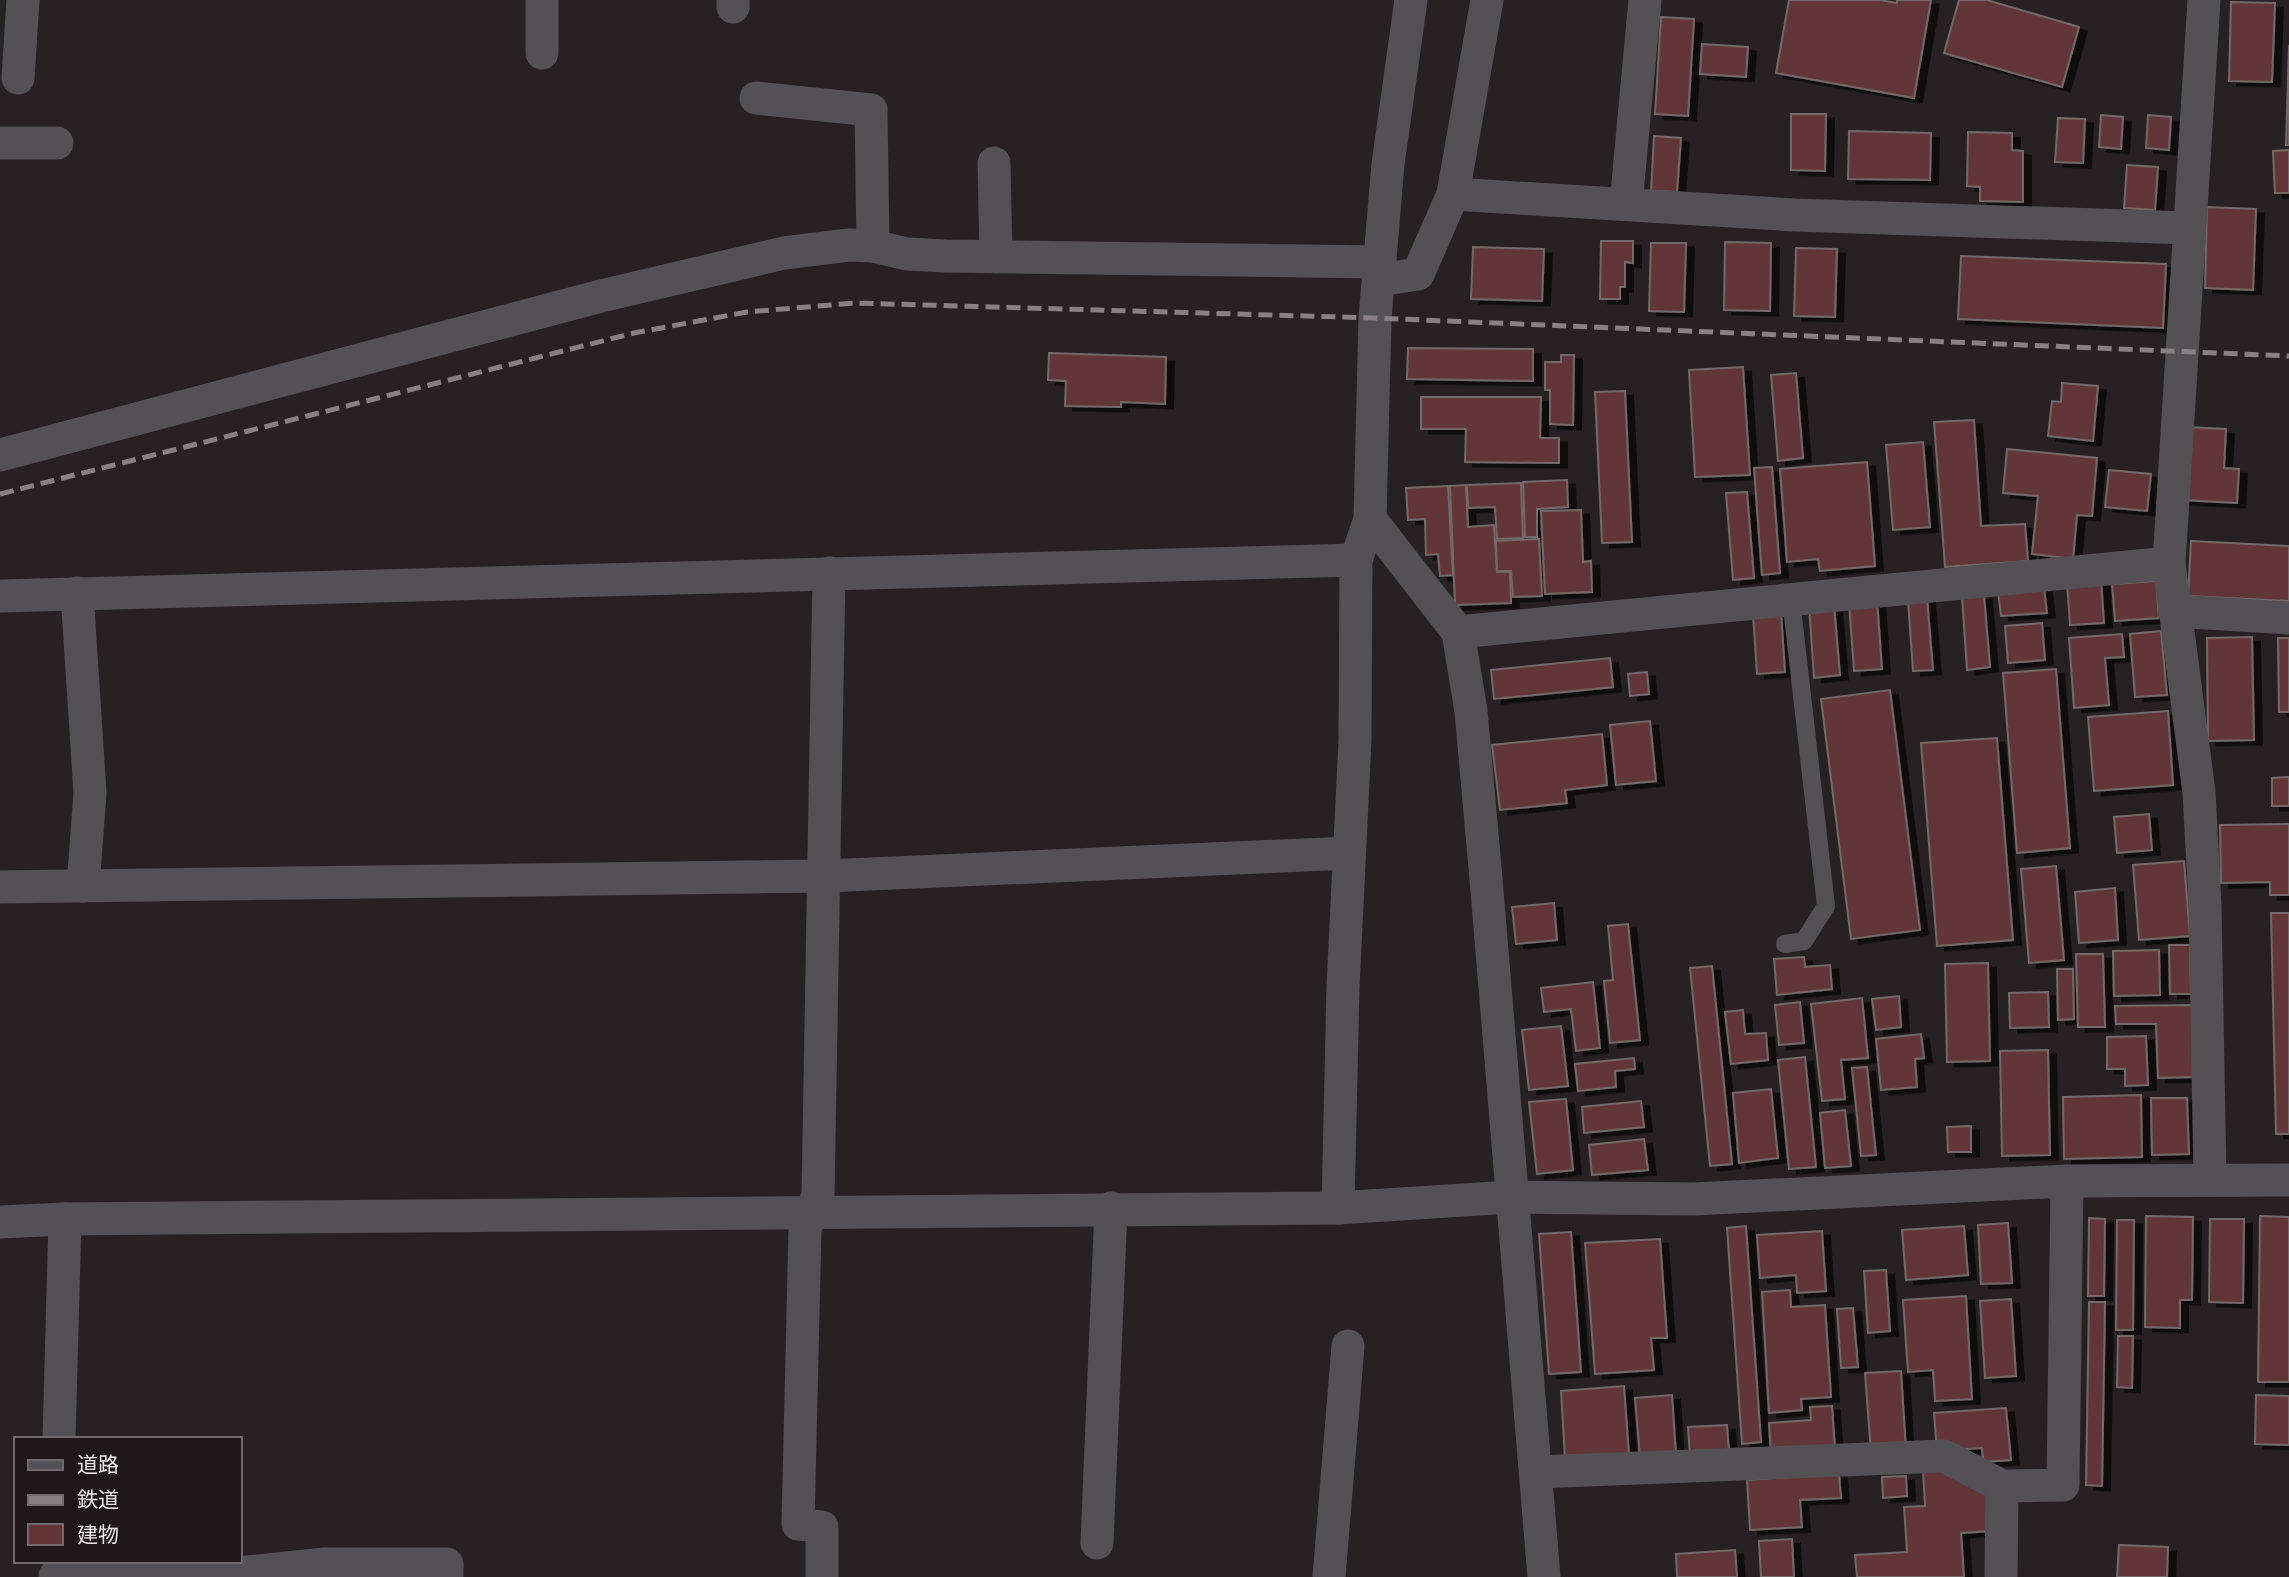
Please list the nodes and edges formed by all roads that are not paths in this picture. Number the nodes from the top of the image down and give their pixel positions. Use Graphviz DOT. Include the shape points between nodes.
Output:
graph roads {
  1 [pos="23,0"];
  2 [pos="542,0"];
  3 [pos="1411,0"];
  4 [pos="1487,0"];
  5 [pos="1645,0"];
  6 [pos="2204,0"];
  7 [pos="542,53"];
  8 [pos="18,78"];
  9 [pos="756,99"];
  10 [pos="0,143"];
  11 [pos="57,143"];
  12 [pos="994,163"];
  13 [pos="1453,194"];
  14 [pos="1626,204"];
  15 [pos="2189,228"];
  16 [pos="873,246"];
  17 [pos="996,257"];
  18 [pos="1379,271"];
  19 [pos="0,455"];
  20 [pos="1370,519"];
  21 [pos="1356,560"];
  22 [pos="2169,563"];
  23 [pos="829,573"];
  24 [pos="77,593"];
  25 [pos="0,596"];
  26 [pos="1791,599"];
  27 [pos="2174,611"];
  28 [pos="2289,618"];
  29 [pos="1458,632"];
  30 [pos="1349,853"];
  31 [pos="825,876"];
  32 [pos="83,886"];
  33 [pos="0,887"];
  34 [pos="1785,944"];
  35 [pos="2210,1178"];
  36 [pos="2289,1180"];
  37 [pos="2067,1181"];
  38 [pos="1510,1196"];
  39 [pos="1338,1208"];
  40 [pos="1111,1209"];
  41 [pos="811,1213"];
  42 [pos="65,1219"];
  43 [pos="0,1223"];
  44 [pos="1348,1346"];
  45 [pos="59,1437"];
  46 [pos="1536,1472"];
  47 [pos="2003,1486"];
  48 [pos="1097,1543"];
  49 [pos="55,1577"];
  50 [pos="447,1577"];
  51 [pos="822,1577"];
  52 [pos="1329,1577"];
  53 [pos="1544,1577"];
  54 [pos="2001,1577"];
  1 -- 8 [label="street"];
  2 -- 7 [label="street"];
  3 -- 18 [label="street" via="1388,164"];
  4 -- 13 [label="street"];
  5 -- 14 [label="street"];
  6 -- 15 [label="street"];
  9 -- 16 [label="street" via="871,110"];
  10 -- 11 [label="street"];
  12 -- 17 [label="street"];
  13 -- 14 [label="street"];
  13 -- 18 [label="street" via="1418,274"];
  14 -- 15 [label="street" via="1795,215"];
  15 -- 22 [label="street"];
  16 -- 17 [label="street" via="907,254"];
  16 -- 19 [label="street" via="784,253 601,296"];
  17 -- 18 [label="street"];
  18 -- 20 [label="street"];
  20 -- 21 [label="street"];
  20 -- 29 [label="street"];
  21 -- 23 [label="street"];
  21 -- 30 [label="street"];
  22 -- 26 [label="street"];
  22 -- 27 [label="street"];
  23 -- 24 [label="street"];
  23 -- 31 [label="street"];
  24 -- 25 [label="street"];
  24 -- 32 [label="street" via="90,793"];
  26 -- 29 [label="street"];
  26 -- 34 [label="lane" via="1826,906 1804,941"];
  27 -- 28 [label="street"];
  27 -- 35 [label="street" via="2199,792"];
  29 -- 38 [label="street" via="1471,711"];
  30 -- 31 [label="street"];
  30 -- 39 [label="street"];
  31 -- 32 [label="street"];
  31 -- 41 [label="street" via="818,1195"];
  32 -- 33 [label="street"];
  35 -- 36 [label="street"];
  35 -- 37 [label="street"];
  37 -- 38 [label="street" via="1693,1199"];
  37 -- 47 [label="street" via="2063,1485"];
  38 -- 39 [label="street"];
  38 -- 46 [label="street"];
  39 -- 40 [label="street"];
  40 -- 41 [label="street"];
  40 -- 48 [label="street"];
  41 -- 42 [label="street"];
  41 -- 51 [label="street" via="805,1229 798,1524 822,1527"];
  42 -- 43 [label="street"];
  42 -- 45 [label="street"];
  44 -- 52 [label="street"];
  46 -- 47 [label="street" via="1944,1457"];
  46 -- 53 [label="street"];
  47 -- 54 [label="street"];
  49 -- 50 [label="street" via="228,1574 325,1564 447,1564"];
}
